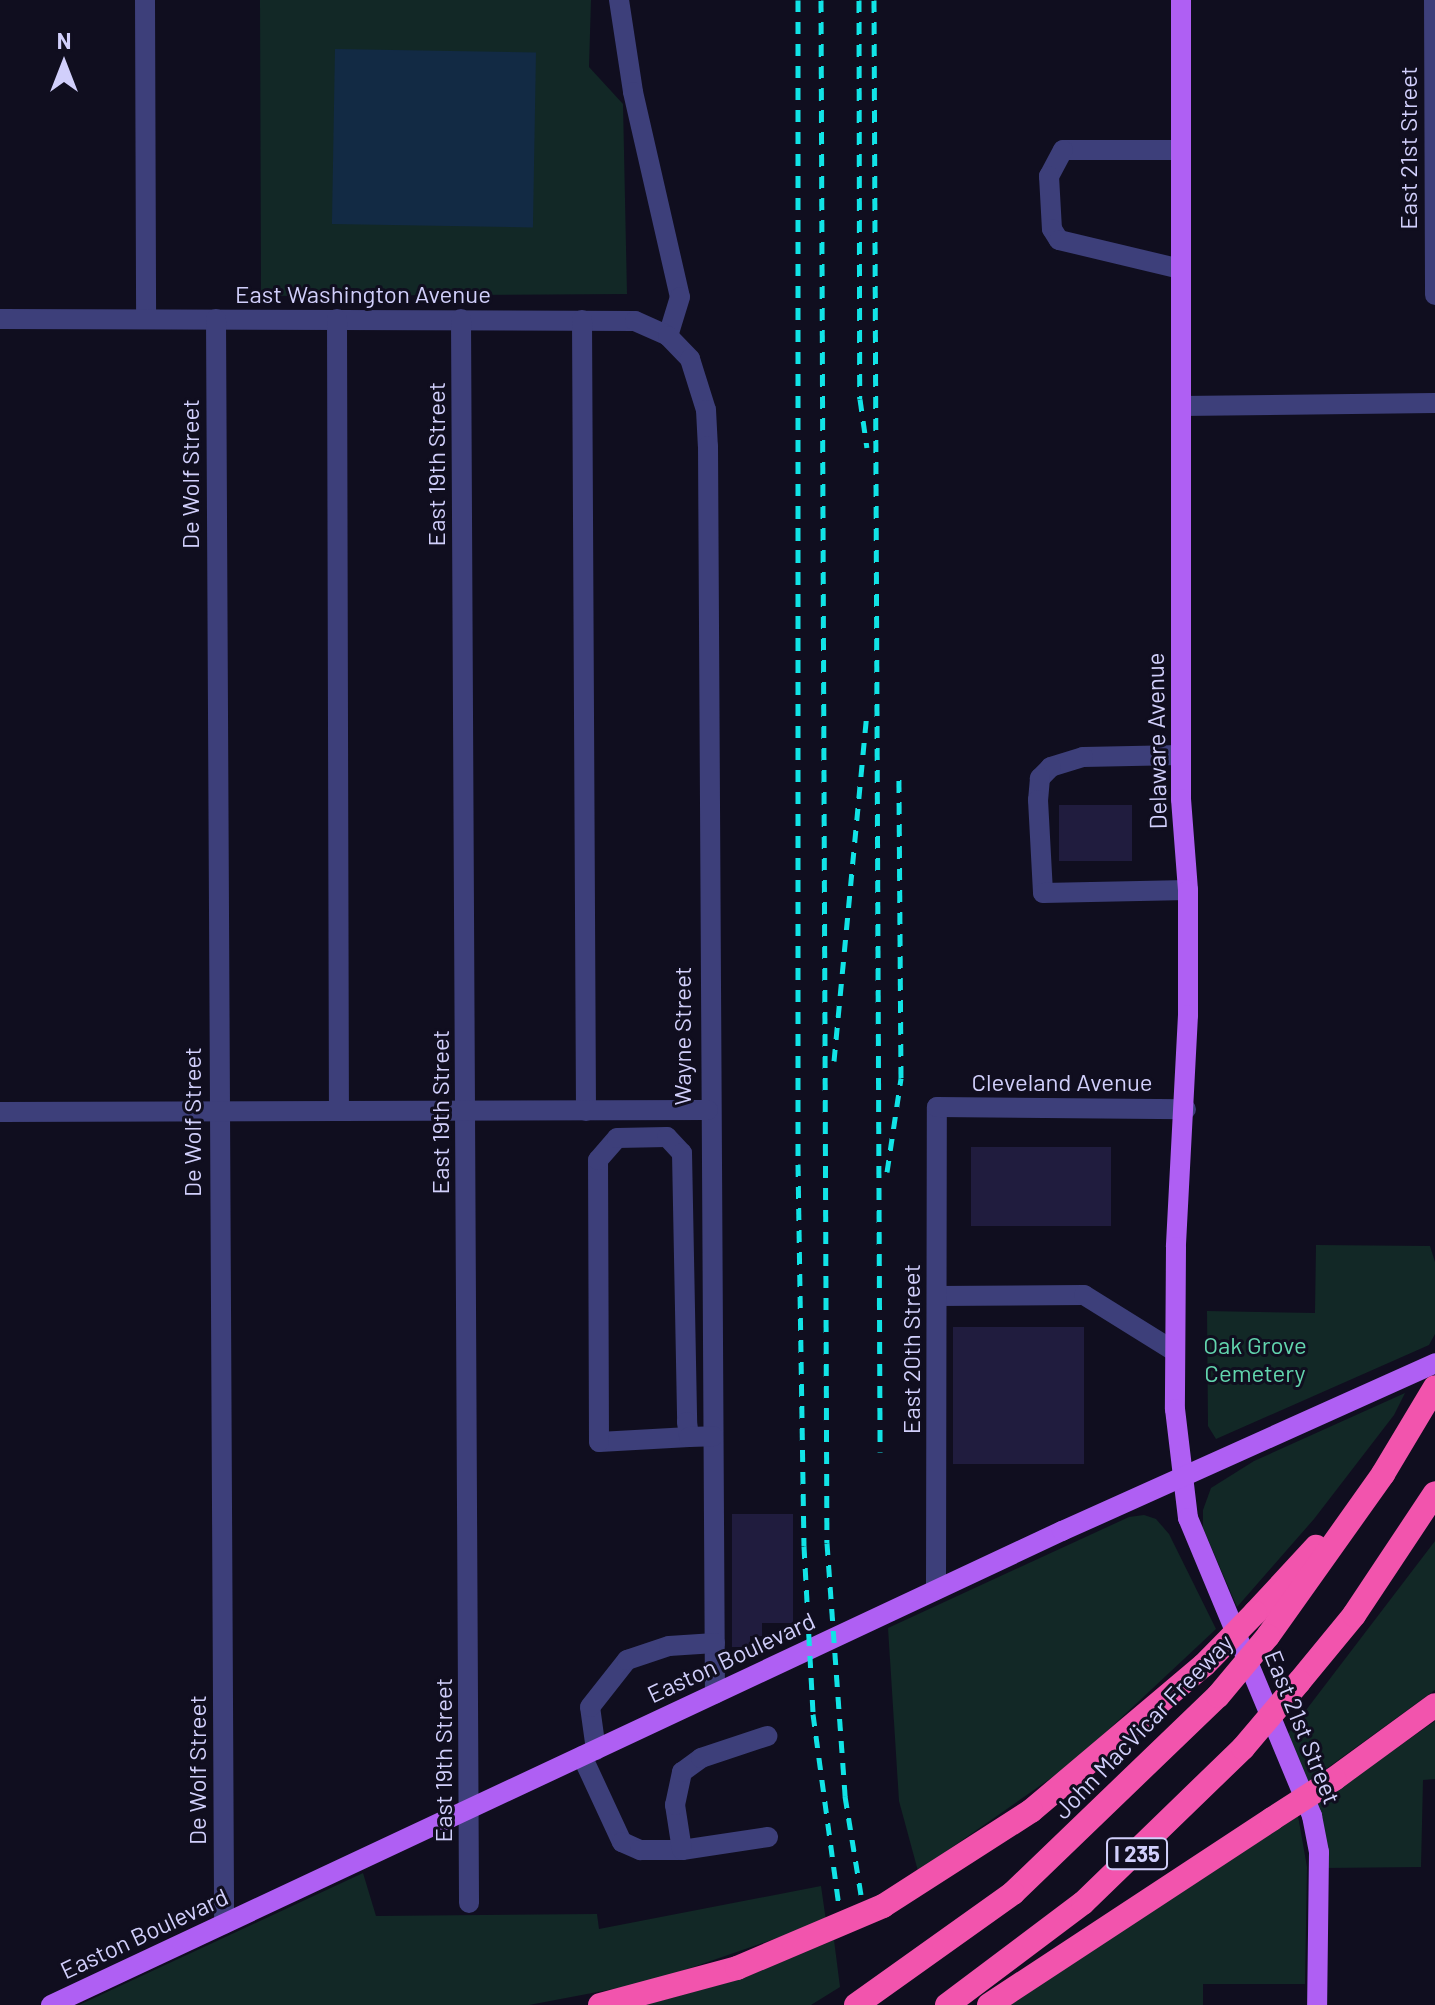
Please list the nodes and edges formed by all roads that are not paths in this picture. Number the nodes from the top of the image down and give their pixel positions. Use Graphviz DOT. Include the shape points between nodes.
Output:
graph roads {
  1 [pos="145,0"];
  2 [pos="619,0"];
  3 [pos="1181,0"];
  4 [pos="1434,0"];
  5 [pos="1181,150"];
  6 [pos="1181,269"];
  7 [pos="1435,295"];
  8 [pos="0,319"];
  9 [pos="146,319"];
  10 [pos="216,319"];
  11 [pos="337,319"];
  12 [pos="461,319"];
  13 [pos="582,320"];
  14 [pos="668,336"];
  15 [pos="698,379"];
  16 [pos="1435,403"];
  17 [pos="1181,406"];
  18 [pos="1181,755"];
  19 [pos="1188,890"];
  20 [pos="937,1107"];
  21 [pos="1186,1109"];
  22 [pos="708,1110"];
  23 [pos="218,1111"];
  24 [pos="339,1111"];
  25 [pos="466,1111"];
  26 [pos="586,1111"];
  27 [pos="0,1112"];
  28 [pos="937,1296"];
  29 [pos="1174,1351"];
  30 [pos="1435,1363"];
  31 [pos="1430,1396"];
  32 [pos="713,1436"];
  33 [pos="689,1437"];
  34 [pos="1383,1474"];
  35 [pos="1181,1480"];
  36 [pos="1435,1493"];
  37 [pos="936,1590"];
  38 [pos="715,1643"];
  39 [pos="715,1694"];
  40 [pos="1435,1705"];
  41 [pos="767,1736"];
  42 [pos="589,1753"];
  43 [pos="469,1809"];
  44 [pos="768,1837"];
  45 [pos="682,1850"];
  46 [pos="469,1903"];
  47 [pos="224,1924"];
  48 [pos="51,2005"];
  49 [pos="600,2005"];
  50 [pos="856,2005"];
  51 [pos="947,2005"];
  52 [pos="989,2005"];
  53 [pos="1317,2005"];
  1 -- 9 [label="street"];
  2 -- 14 [label="street" via="633,92 680,297"];
  3 -- 5 [label="main road, Delaware Avenue"];
  4 -- 7 [label="street, East 21st Street"];
  5 -- 6 [label="main road, Delaware Avenue"];
  5 -- 6 [label="street" via="1063,150 1049,176 1052,229 1059,240"];
  6 -- 17 [label="main road, Delaware Avenue"];
  8 -- 9 [label="street, East Washington Avenue"];
  9 -- 10 [label="street, East Washington Avenue"];
  10 -- 11 [label="street, East Washington Avenue"];
  10 -- 23 [label="street, De Wolf Street"];
  11 -- 12 [label="street, East Washington Avenue"];
  11 -- 24 [label="street"];
  12 -- 13 [label="street, East Washington Avenue"];
  12 -- 25 [label="street, East 19th Street"];
  13 -- 14 [label="street, East Washington Avenue" via="635,321"];
  13 -- 26 [label="street"];
  14 -- 15 [label="street, East Washington Avenue" via="690,359"];
  15 -- 22 [label="street, Wayne Street" via="708,446"];
  16 -- 17 [label="street"];
  17 -- 18 [label="main road, Delaware Avenue"];
  18 -- 19 [label="main road, Delaware Avenue"];
  18 -- 19 [label="street" via="1083,757 1051,767 1040,778 1038,800 1043,893"];
  19 -- 21 [label="main road, Delaware Avenue"];
  20 -- 21 [label="street, Cleveland Avenue"];
  20 -- 28 [label="street, East 20th Street"];
  21 -- 29 [label="main road, Delaware Avenue"];
  22 -- 26 [label="street"];
  22 -- 32 [label="street, Wayne Street"];
  23 -- 24 [label="street"];
  23 -- 27 [label="street"];
  23 -- 47 [label="street, De Wolf Street"];
  24 -- 25 [label="street"];
  25 -- 26 [label="street"];
  25 -- 43 [label="street, East 19th Street"];
  28 -- 29 [label="street" via="1084,1295"];
  28 -- 37 [label="street, East 20th Street"];
  29 -- 35 [label="main road, Delaware Avenue"];
  30 -- 35 [label="main road, Easton Boulevard"];
  31 -- 34 [label="highway, John MacVicar Freeway / I 235"];
  32 -- 33 [label="street"];
  32 -- 38 [label="street, Wayne Street"];
  33 -- 33 [label="street" via="682,1153 667,1137 617,1138 598,1160 599,1442"];
  34 -- 49 [label="highway, bridge" via="1204,1665 1031,1811 883,1906 737,1968"];
  34 -- 50 [label="highway, John MacVicar Freeway / I 235, bridge" via="1268,1636 1218,1696 1013,1893"];
  35 -- 37 [label="main road, Easton Boulevard"];
  35 -- 53 [label="main road, East 21st Street" via="1188,1518 1312,1816 1319,1852"];
  36 -- 51 [label="highway, I 235, bridge" via="1354,1615 1243,1748 1143,1849 1024,1951"];
  37 -- 39 [label="main road, Easton Boulevard"];
  38 -- 39 [label="street, Wayne Street"];
  38 -- 42 [label="street" via="669,1646 627,1660 590,1707"];
  39 -- 42 [label="main road, Easton Boulevard"];
  40 -- 52 [label="highway, bridge" via="1334,1779"];
  41 -- 45 [label="street" via="701,1758 682,1772 675,1805"];
  42 -- 43 [label="main road, Easton Boulevard"];
  42 -- 45 [label="street" via="622,1842 640,1850"];
  43 -- 46 [label="street, East 19th Street"];
  43 -- 47 [label="main road, Easton Boulevard"];
  44 -- 45 [label="street"];
  47 -- 48 [label="main road, Easton Boulevard"];
}
